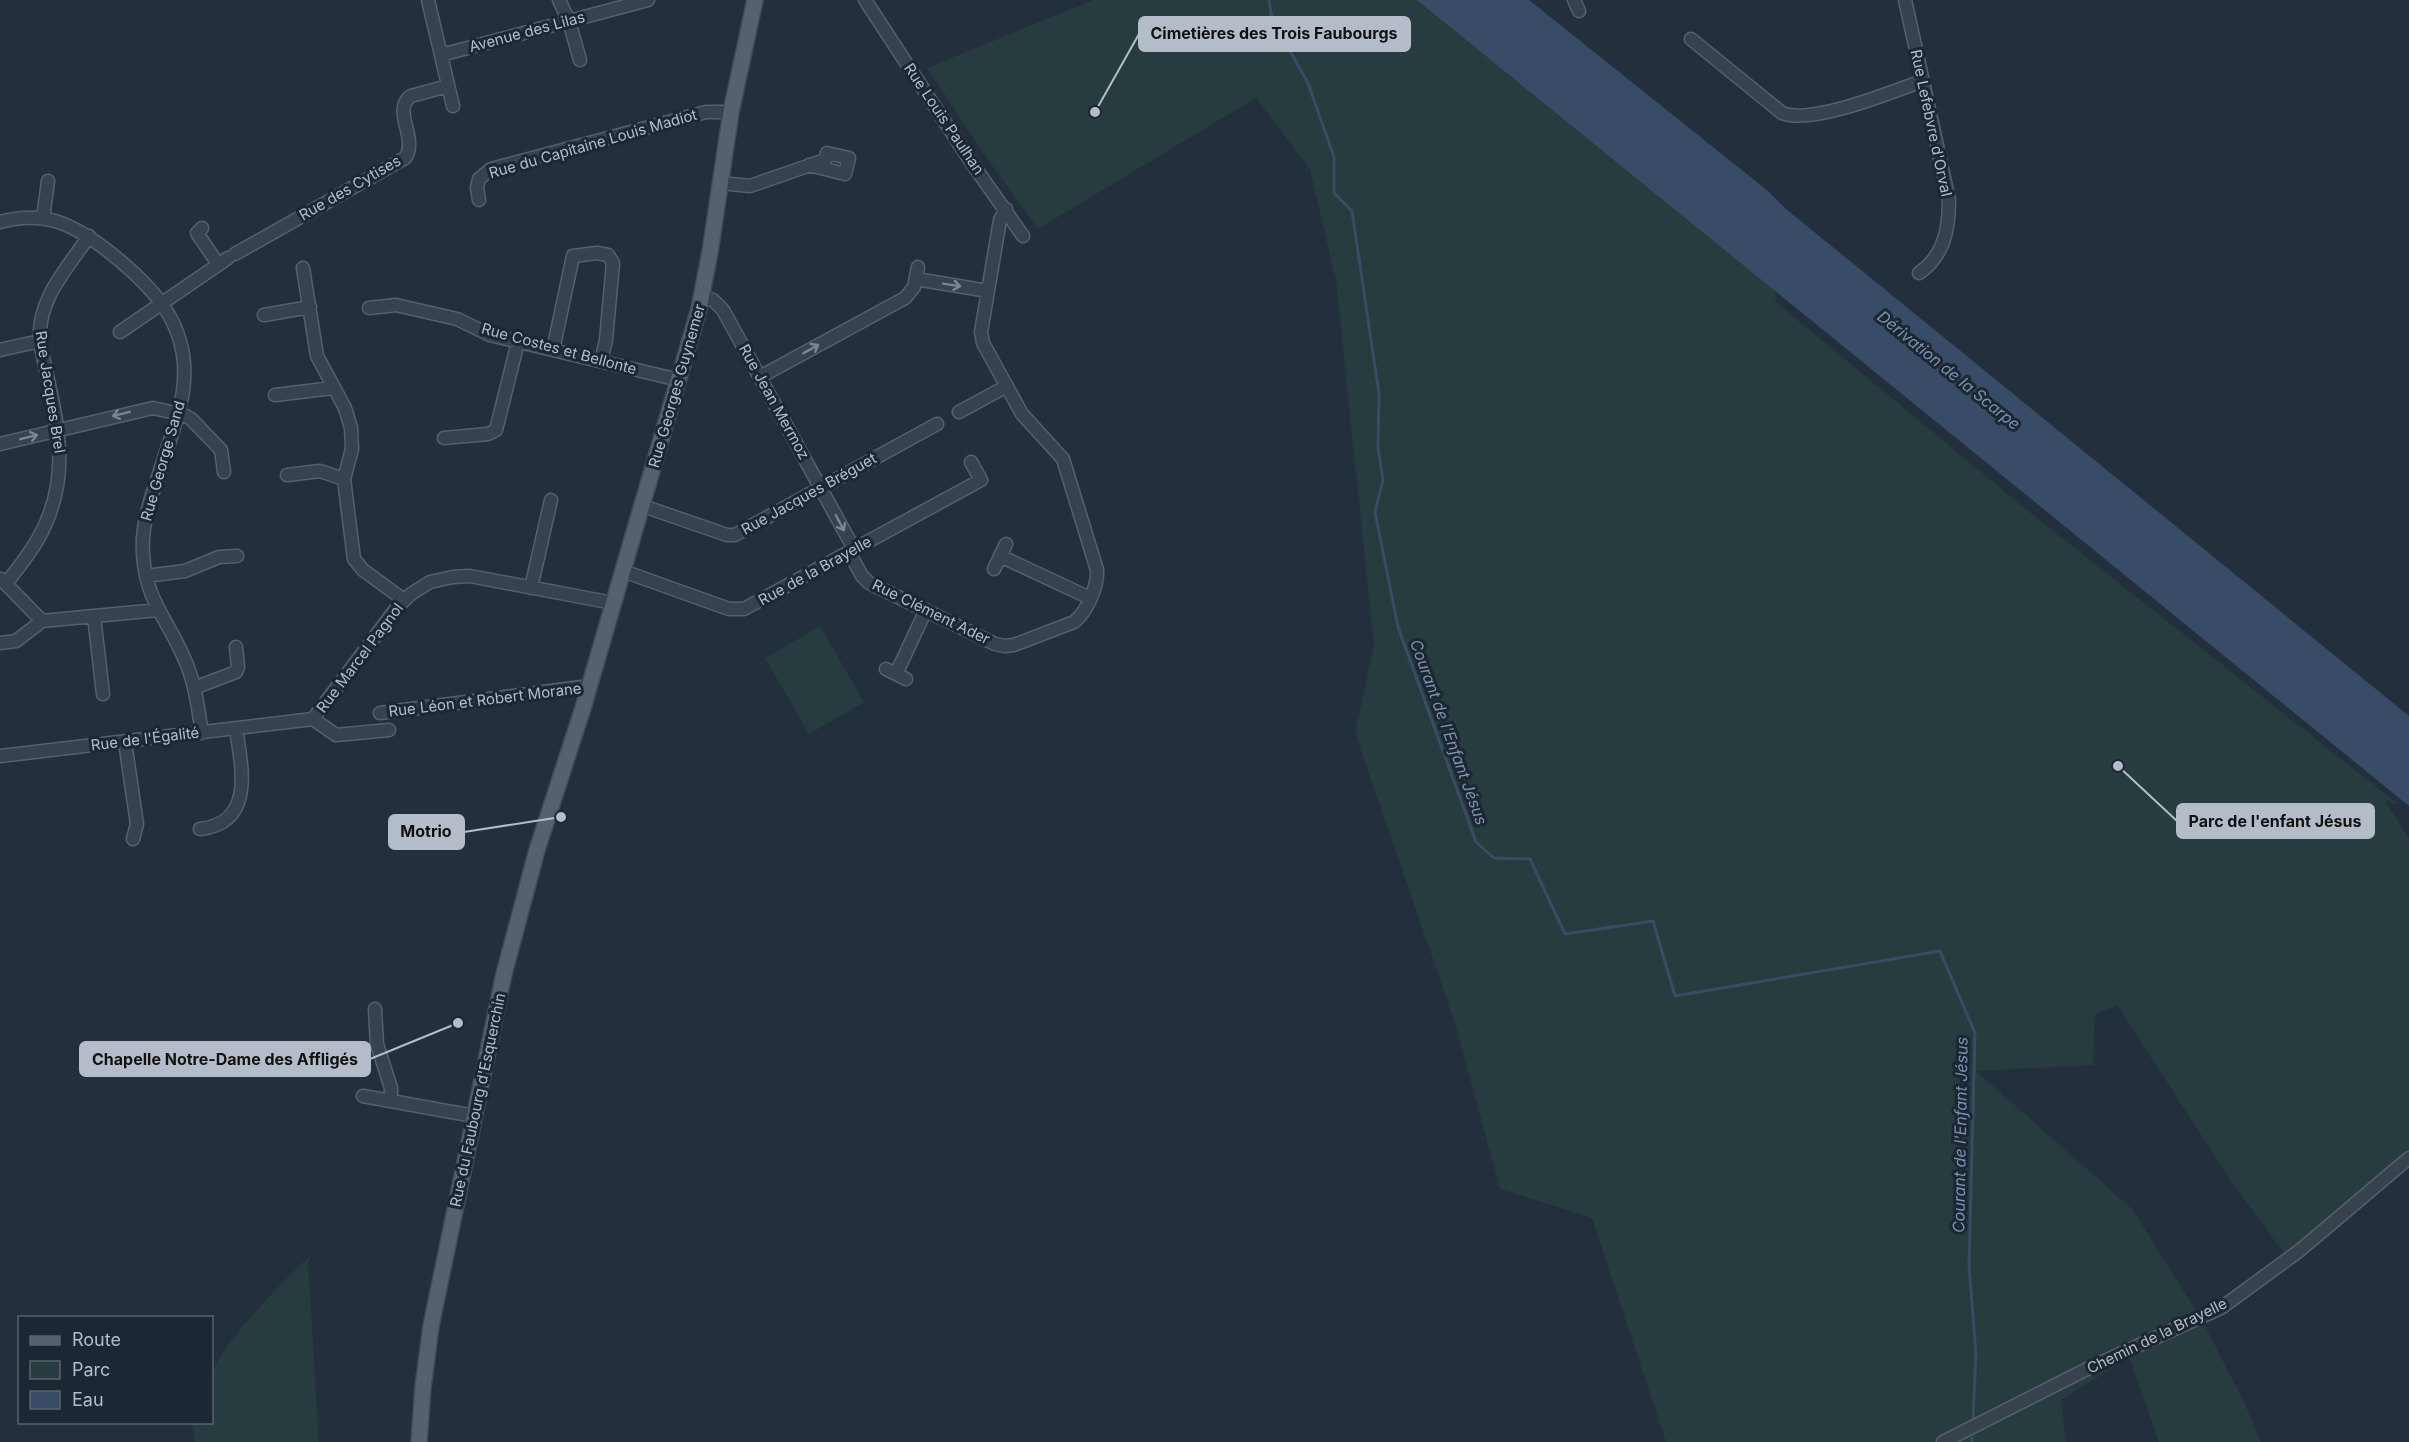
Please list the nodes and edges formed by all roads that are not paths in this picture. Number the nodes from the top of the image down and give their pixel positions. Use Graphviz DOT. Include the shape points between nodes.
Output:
graph roads {
  1 [pos="428,0"];
  2 [pos="559,0"];
  3 [pos="648,0"];
  4 [pos="754,0"];
  5 [pos="1905,0"];
  6 [pos="871,1"];
  7 [pos="569,21"];
  8 [pos="1691,39"];
  9 [pos="441,55"];
  10 [pos="580,60"];
  11 [pos="1922,81"];
  12 [pos="448,86"];
  13 [pos="453,106"];
  14 [pos="731,112"];
  15 [pos="809,165"];
  16 [pos="48,181"];
  17 [pos="720,183"];
  18 [pos="479,200"];
  19 [pos="1006,209"];
  20 [pos="43,218"];
  21 [pos="0,222"];
  22 [pos="202,228"];
  23 [pos="88,236"];
  24 [pos="1023,236"];
  25 [pos="227,259"];
  26 [pos="303,268"];
  27 [pos="1919,273"];
  28 [pos="988,291"];
  29 [pos="702,296"];
  30 [pos="162,302"];
  31 [pos="310,307"];
  32 [pos="369,308"];
  33 [pos="264,315"];
  34 [pos="120,332"];
  35 [pos="40,341"];
  36 [pos="518,342"];
  37 [pos="0,350"];
  38 [pos="553,350"];
  39 [pos="601,361"];
  40 [pos="760,377"];
  41 [pos="679,380"];
  42 [pos="1007,386"];
  43 [pos="333,388"];
  44 [pos="275,395"];
  45 [pos="959,412"];
  46 [pos="178,413"];
  47 [pos="937,424"];
  48 [pos="58,429"];
  49 [pos="444,438"];
  50 [pos="0,444"];
  51 [pos="971,462"];
  52 [pos="224,472"];
  53 [pos="287,475"];
  54 [pos="344,478"];
  55 [pos="821,488"];
  56 [pos="551,500"];
  57 [pos="643,506"];
  58 [pos="1006,544"];
  59 [pos="851,550"];
  60 [pos="237,556"];
  61 [pos="1000,556"];
  62 [pos="994,569"];
  63 [pos="623,571"];
  64 [pos="146,576"];
  65 [pos="3,581"];
  66 [pos="531,588"];
  67 [pos="1089,598"];
  68 [pos="404,600"];
  69 [pos="613,603"];
  70 [pos="158,610"];
  71 [pos="926,610"];
  72 [pos="93,616"];
  73 [pos="42,621"];
  74 [pos="0,643"];
  75 [pos="236,647"];
  76 [pos="896,674"];
  77 [pos="589,686"];
  78 [pos="194,688"];
  79 [pos="102,694"];
  80 [pos="380,713"];
  81 [pos="314,719"];
  82 [pos="291,722"];
  83 [pos="236,729"];
  84 [pos="389,730"];
  85 [pos="202,733"];
  86 [pos="125,742"];
  87 [pos="0,756"];
  88 [pos="565,764"];
  89 [pos="200,829"];
  90 [pos="133,838"];
  91 [pos="375,1009"];
  92 [pos="363,1096"];
  93 [pos="391,1101"];
  94 [pos="474,1116"];
  95 [pos="2409,1158"];
  96 [pos="419,1442"];
  97 [pos="1943,1442"];
  1 -- 9 [label="street"];
  2 -- 7 [label="street"];
  3 -- 7 [label="street, Avenue des Lilas"];
  4 -- 14 [label="main road, Rue Georges Guynemer"];
  5 -- 11 [label="street, Rue Lefebvre d'Orval"];
  6 -- 19 [label="street, Rue Louis Paulhan" via="969,159"];
  7 -- 9 [label="street, Avenue des Lilas"];
  7 -- 10 [label="street"];
  8 -- 11 [label="street" via="1782,113 1791,116 1862,103"];
  9 -- 12 [label="street"];
  11 -- 27 [label="street, Rue Lefebvre d'Orval" via="1949,210 1940,252"];
  12 -- 13 [label="street"];
  12 -- 25 [label="street, Rue des Cytises" via="406,100 403,109 410,146 405,158"];
  14 -- 17 [label="main road, Rue Georges Guynemer"];
  14 -- 18 [label="street, Rue du Capitaine Louis Madiot" via="706,112 491,169 479,178"];
  15 -- 17 [label="street" via="750,186"];
  16 -- 20 [label="street"];
  17 -- 29 [label="main road, Rue Georges Guynemer"];
  19 -- 24 [label="street, Rue Louis Paulhan"];
  19 -- 28 [label="street, Rue Clément Ader" via="1000,220"];
  20 -- 21 [label="street, Rue George Sand" via="21,217"];
  20 -- 23 [label="street, Rue George Sand" via="73,226"];
  22 -- 25 [label="street" via="197,233"];
  23 -- 30 [label="street, Rue George Sand" via="143,280"];
  23 -- 35 [label="street, Rue Jacques Brel" via="47,298 40,318"];
  25 -- 30 [label="street"];
  26 -- 31 [label="street"];
  40 -- 28 [label="street, one-way" via="905,298 914,288 917,273"];
  28 -- 42 [label="street, Rue Clément Ader" via="982,337"];
  29 -- 40 [label="street, Rue Jean Mermoz" via="723,310"];
  29 -- 41 [label="main road, Rue Georges Guynemer"];
  30 -- 34 [label="street"];
  30 -- 46 [label="street, Rue George Sand" via="178,336 183,361 184,382"];
  31 -- 33 [label="street"];
  31 -- 43 [label="street" via="317,356"];
  32 -- 36 [label="street, Rue Costes et Bellonte" via="396,305 457,319 484,333"];
  35 -- 37 [label="street"];
  35 -- 48 [label="street, Rue Jacques Brel"];
  36 -- 38 [label="street, Rue Costes et Bellonte"];
  36 -- 49 [label="street" via="496,430"];
  38 -- 39 [label="street, Rue Costes et Bellonte"];
  38 -- 39 [label="street" via="573,256 608,255 613,263"];
  39 -- 41 [label="street, Rue Costes et Bellonte"];
  40 -- 55 [label="street, Rue Jean Mermoz"];
  41 -- 57 [label="main road, Rue Georges Guynemer"];
  42 -- 45 [label="street"];
  42 -- 67 [label="street, Rue Clément Ader" via="1025,418 1063,459 1097,570 1097,581"];
  43 -- 44 [label="street"];
  43 -- 54 [label="street" via="351,428 352,450"];
  46 -- 48 [label="street, one-way" via="146,408"];
  46 -- 52 [label="street" via="188,417 221,450"];
  46 -- 64 [label="street, Rue George Sand" via="144,525"];
  47 -- 55 [label="street, Rue Jacques Bréguet"];
  50 -- 48 [label="street, one-way"];
  48 -- 65 [label="street, Rue Jacques Brel" via="60,471 48,516 33,546"];
  51 -- 59 [label="street, Rue de la Brayelle" via="981,480"];
  53 -- 54 [label="street" via="321,471"];
  54 -- 68 [label="street" via="354,559"];
  55 -- 57 [label="street, Rue Jacques Bréguet" via="731,535"];
  55 -- 59 [label="street, Rue Jean Mermoz, one-way"];
  56 -- 66 [label="street"];
  57 -- 63 [label="main road, Rue Georges Guynemer"];
  58 -- 61 [label="street"];
  59 -- 63 [label="street, Rue de la Brayelle" via="740,610"];
  59 -- 71 [label="street, Rue Clément Ader" via="866,580"];
  60 -- 64 [label="street" via="219,557 185,571"];
  61 -- 62 [label="street"];
  61 -- 67 [label="street"];
  63 -- 69 [label="main road, Rue Georges Guynemer"];
  64 -- 70 [label="street, Rue George Sand"];
  65 -- 73 [label="street"];
  66 -- 68 [label="street, Rue Marcel Pagnol" via="470,576 453,577 430,582"];
  66 -- 69 [label="street, Rue Marcel Pagnol"];
  67 -- 71 [label="street, Rue Clément Ader" via="1074,622 1010,646 995,644"];
  68 -- 81 [label="street, Rue Marcel Pagnol"];
  69 -- 77 [label="main road, Rue Georges Guynemer"];
  70 -- 72 [label="street"];
  70 -- 78 [label="street, Rue George Sand" via="183,655"];
  71 -- 76 [label="street"];
  72 -- 73 [label="street"];
  72 -- 79 [label="street"];
  73 -- 74 [label="street" via="20,638"];
  75 -- 78 [label="street" via="236,672"];
  77 -- 80 [label="street, Rue Léon et Robert Morane"];
  77 -- 88 [label="main road, Rue Georges Guynemer"];
  78 -- 85 [label="street, Rue George Sand"];
  81 -- 82 [label="street, Rue Marcel Pagnol"];
  81 -- 84 [label="street" via="336,735"];
  82 -- 83 [label="street, Rue de l'Égalité"];
  83 -- 85 [label="street, Rue de l'Égalité"];
  83 -- 89 [label="street" via="242,766 239,804 230,818"];
  85 -- 86 [label="street, Rue de l'Égalité"];
  86 -- 87 [label="street, Rue de l'Égalité"];
  86 -- 90 [label="street" via="138,824"];
  88 -- 94 [label="main road, Rue du Faubourg d'Esquerchin" via="510,951"];
  91 -- 93 [label="street" via="377,1044 391,1088"];
  92 -- 93 [label="street"];
  93 -- 94 [label="street"];
  94 -- 96 [label="main road, Rue du Faubourg d'Esquerchin" via="428,1346"];
  95 -- 97 [label="street, Chemin de la Brayelle" via="2299,1251 2221,1308 2089,1368"];
}
